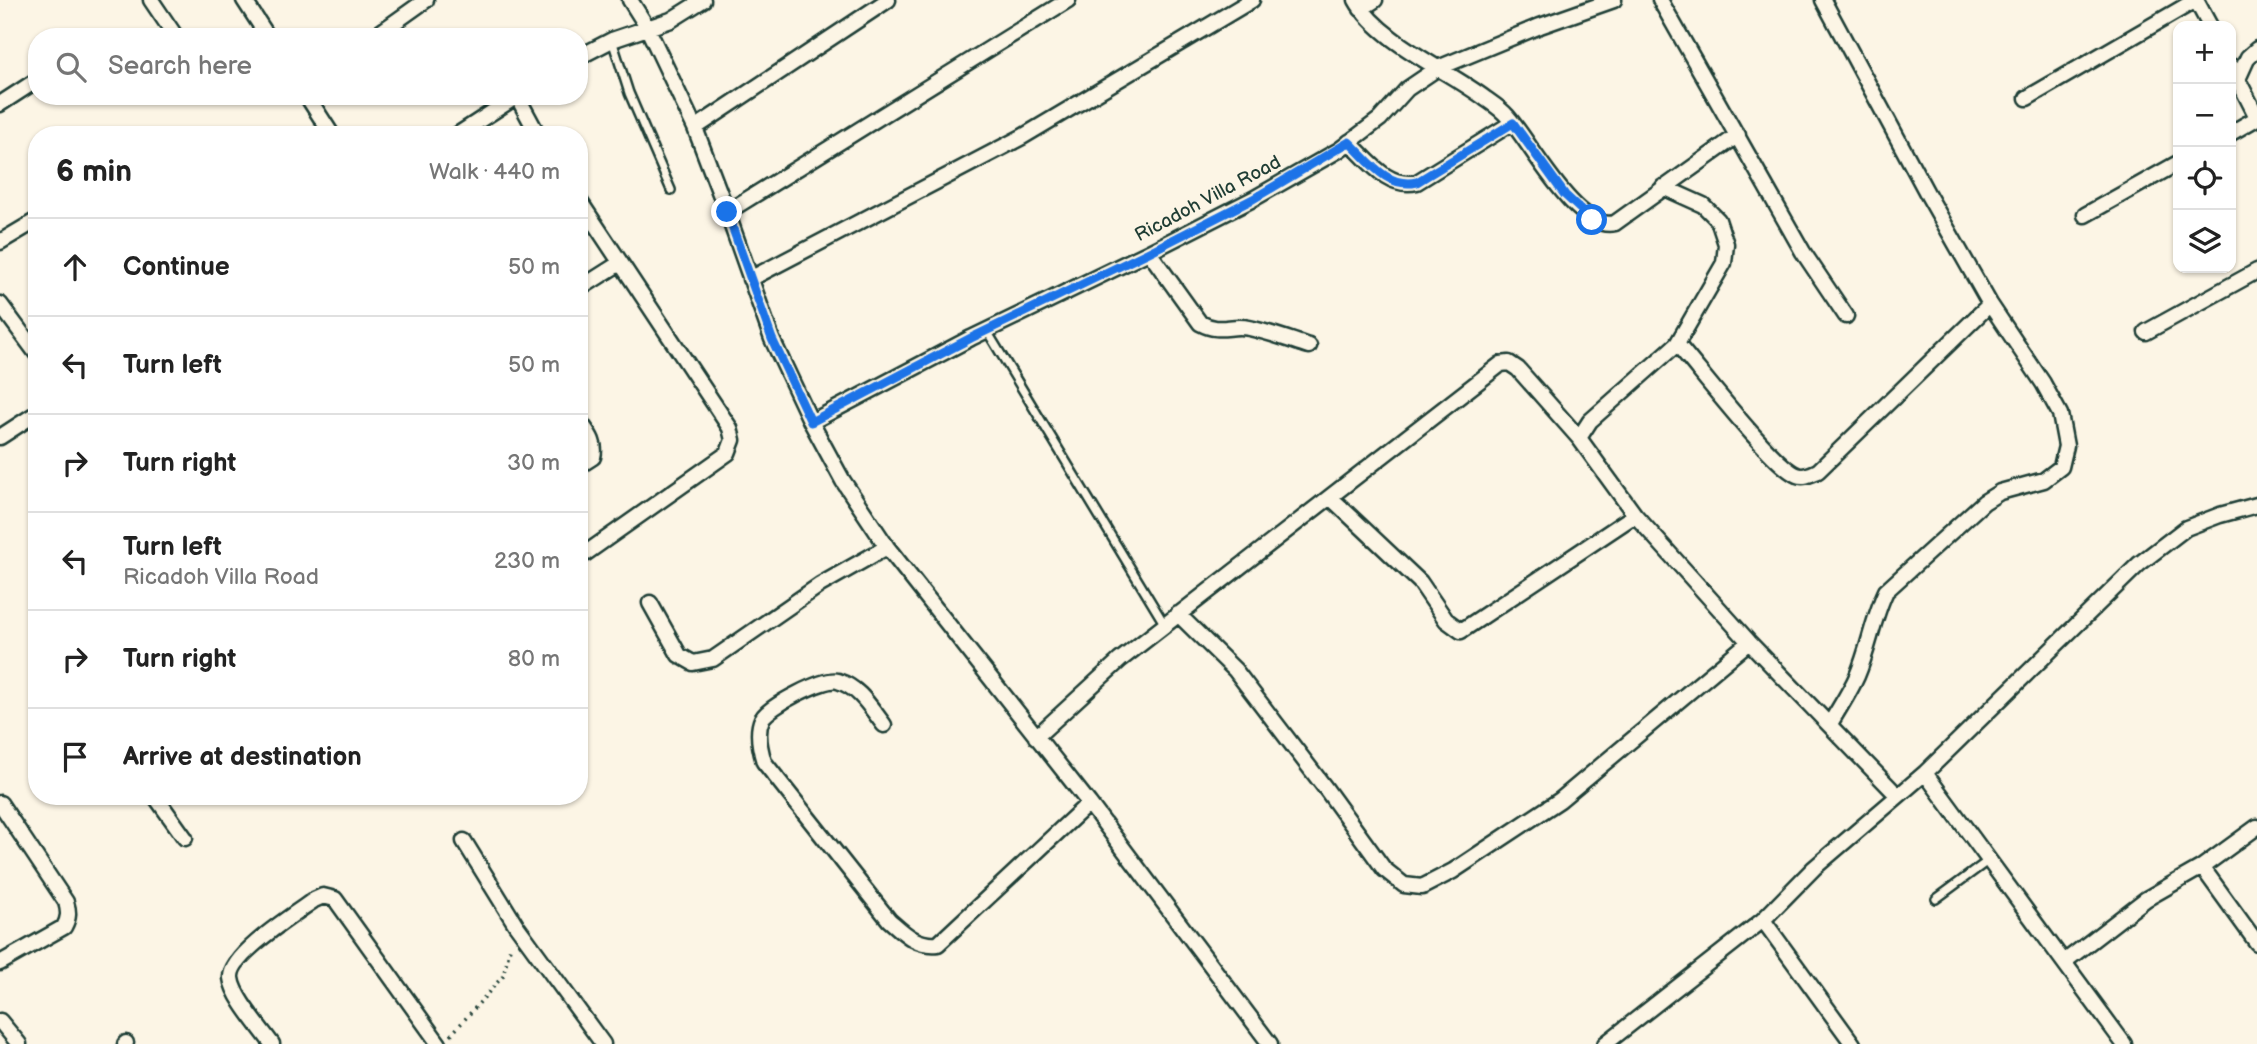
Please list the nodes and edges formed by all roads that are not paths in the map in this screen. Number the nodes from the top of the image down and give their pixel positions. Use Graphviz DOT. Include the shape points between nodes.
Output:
graph roads {
  1 [pos="151,0"];
  2 [pos="244,0"];
  3 [pos="426,0"];
  4 [pos="630,0"];
  5 [pos="703,0"];
  6 [pos="888,0"];
  7 [pos="1068,0"];
  8 [pos="1252,0"];
  9 [pos="1375,0"];
  10 [pos="1614,0"];
  11 [pos="1660,0"];
  12 [pos="1823,0"];
  13 [pos="2196,0"];
  14 [pos="1359,4"];
  15 [pos="2207,21"];
  16 [pos="647,27"];
  17 [pos="170,28"];
  18 [pos="262,28"];
  19 [pos="387,28"];
  20 [pos="612,40"];
  21 [pos="2257,49"];
  22 [pos="588,52"];
  23 [pos="1438,68"];
  24 [pos="2236,75"];
  25 [pos="2238,79"];
  26 [pos="28,86"];
  27 [pos="2027,98"];
  28 [pos="0,104"];
  29 [pos="313,105"];
  30 [pos="503,105"];
  31 [pos="522,105"];
  32 [pos="2257,118"];
  33 [pos="1513,123"];
  34 [pos="326,126"];
  35 [pos="471,126"];
  36 [pos="533,126"];
  37 [pos="695,128"];
  38 [pos="2236,130"];
  39 [pos="1738,135"];
  40 [pos="1349,142"];
  41 [pos="2173,166"];
  42 [pos="1663,187"];
  43 [pos="671,190"];
  44 [pos="727,212"];
  45 [pos="588,214"];
  46 [pos="2085,215"];
  47 [pos="28,225"];
  48 [pos="0,242"];
  49 [pos="1149,252"];
  50 [pos="620,263"];
  51 [pos="2257,271"];
  52 [pos="750,279"];
  53 [pos="588,283"];
  54 [pos="0,304"];
  55 [pos="1990,304"];
  56 [pos="1846,316"];
  57 [pos="987,330"];
  58 [pos="2146,332"];
  59 [pos="28,342"];
  60 [pos="1677,344"];
  61 [pos="1309,346"];
  62 [pos="28,419"];
  63 [pos="811,422"];
  64 [pos="588,434"];
  65 [pos="0,437"];
  66 [pos="1579,438"];
  67 [pos="588,460"];
  68 [pos="1331,498"];
  69 [pos="2257,505"];
  70 [pos="1635,516"];
  71 [pos="887,547"];
  72 [pos="588,552"];
  73 [pos="650,603"];
  74 [pos="1178,614"];
  75 [pos="1165,625"];
  76 [pos="1749,642"];
  77 [pos="1830,724"];
  78 [pos="884,725"];
  79 [pos="1036,737"];
  80 [pos="1925,773"];
  81 [pos="1897,795"];
  82 [pos="0,803"];
  83 [pos="1089,803"];
  84 [pos="161,805"];
  85 [pos="2257,827"];
  86 [pos="185,838"];
  87 [pos="464,841"];
  88 [pos="1990,860"];
  89 [pos="2202,867"];
  90 [pos="1936,899"];
  91 [pos="1763,920"];
  92 [pos="2257,943"];
  93 [pos="2064,962"];
  94 [pos="0,963"];
  95 [pos="0,1021"];
  96 [pos="1608,1043"];
  97 [pos="19,1044"];
  98 [pos="272,1044"];
  99 [pos="439,1044"];
  100 [pos="603,1044"];
  101 [pos="1270,1044"];
  102 [pos="1853,1044"];
  103 [pos="2124,1044"];
  1 -- 17 [label="street"];
  2 -- 18 [label="street"];
  3 -- 19 [label="street"];
  4 -- 16 [label="street"];
  5 -- 16 [label="street" via="671,20"];
  6 -- 37 [label="street"];
  7 -- 44 [label="street"];
  8 -- 52 [label="street" via="1022,137"];
  9 -- 14 [label="street"];
  10 -- 23 [label="street, Ricadoh Villa Road"];
  11 -- 39 [label="street"];
  12 -- 55 [label="street"];
  13 -- 15 [label="street"];
  13 -- 27 [label="street"];
  14 -- 23 [label="street" via="1375,25"];
  16 -- 20 [label="street"];
  16 -- 37 [label="street"];
  20 -- 22 [label="street"];
  20 -- 43 [label="lane" via="629,93"];
  21 -- 25 [label="street"];
  23 -- 33 [label="street" via="1462,81"];
  23 -- 40 [label="street, Ricadoh Villa Road" via="1407,89 1380,119"];
  24 -- 25 [label="street"];
  25 -- 32 [label="street"];
  26 -- 28 [label="street"];
  29 -- 34 [label="street"];
  30 -- 35 [label="street"];
  31 -- 36 [label="street"];
  32 -- 38 [label="street"];
  33 -- 40 [label="street" via="1405,185 1390,180"];
  33 -- 42 [label="street" via="1565,195 1592,220 1606,226"];
  37 -- 44 [label="street"];
  39 -- 42 [label="street"];
  39 -- 56 [label="street"];
  40 -- 49 [label="street, Ricadoh Villa Road" via="1253,199"];
  41 -- 46 [label="street"];
  42 -- 60 [label="street" via="1703,205 1718,220 1726,244 1724,263"];
  44 -- 52 [label="street"];
  45 -- 50 [label="street"];
  47 -- 48 [label="street"];
  49 -- 57 [label="street, Ricadoh Villa Road"];
  49 -- 61 [label="street" via="1200,323 1222,330 1247,327"];
  50 -- 53 [label="street"];
  50 -- 72 [label="street" via="730,428 733,440 728,453"];
  51 -- 58 [label="street"];
  52 -- 63 [label="street"];
  54 -- 59 [label="street"];
  55 -- 60 [label="street" via="1818,471 1802,476 1774,457"];
  55 -- 77 [label="street" via="2060,414 2066,446 2062,467 2044,480 2000,492 1984,502 1886,591 1857,677"];
  57 -- 63 [label="street, Ricadoh Villa Road"];
  57 -- 75 [label="lane"];
  60 -- 66 [label="street" via="1590,421"];
  62 -- 65 [label="street"];
  63 -- 71 [label="street"];
  64 -- 67 [label="street" via="594,450"];
  66 -- 68 [label="street" via="1518,369 1501,364"];
  66 -- 70 [label="street"];
  68 -- 70 [label="street" via="1420,582 1446,620 1461,631"];
  68 -- 74 [label="street"];
  69 -- 80 [label="street" via="2186,528 2139,564"];
  70 -- 76 [label="street"];
  71 -- 73 [label="street" via="820,585 713,659 693,663 679,655"];
  71 -- 79 [label="street"];
  74 -- 75 [label="street"];
  74 -- 76 [label="street" via="1235,670 1384,869 1405,886 1422,887 1560,800"];
  75 -- 79 [label="street"];
  76 -- 77 [label="street"];
  77 -- 81 [label="street"];
  78 -- 83 [label="street" via="856,689 834,680 770,708 762,720 760,747 764,762 889,920 925,945 938,944"];
  79 -- 83 [label="street"];
  80 -- 81 [label="street"];
  80 -- 88 [label="street"];
  81 -- 91 [label="street"];
  82 -- 94 [label="street" via="69,912 64,927"];
  83 -- 101 [label="street"];
  84 -- 86 [label="street"];
  85 -- 89 [label="street"];
  87 -- 100 [label="street" via="516,925"];
  88 -- 90 [label="lane"];
  88 -- 93 [label="street"];
  89 -- 92 [label="street"];
  89 -- 93 [label="street" via="2146,899"];
  91 -- 96 [label="street"];
  91 -- 102 [label="street"];
  93 -- 103 [label="street"];
  95 -- 97 [label="street"];
  98 -- 99 [label="street" via="237,993 232,969 248,950 323,896 335,899"];
}
